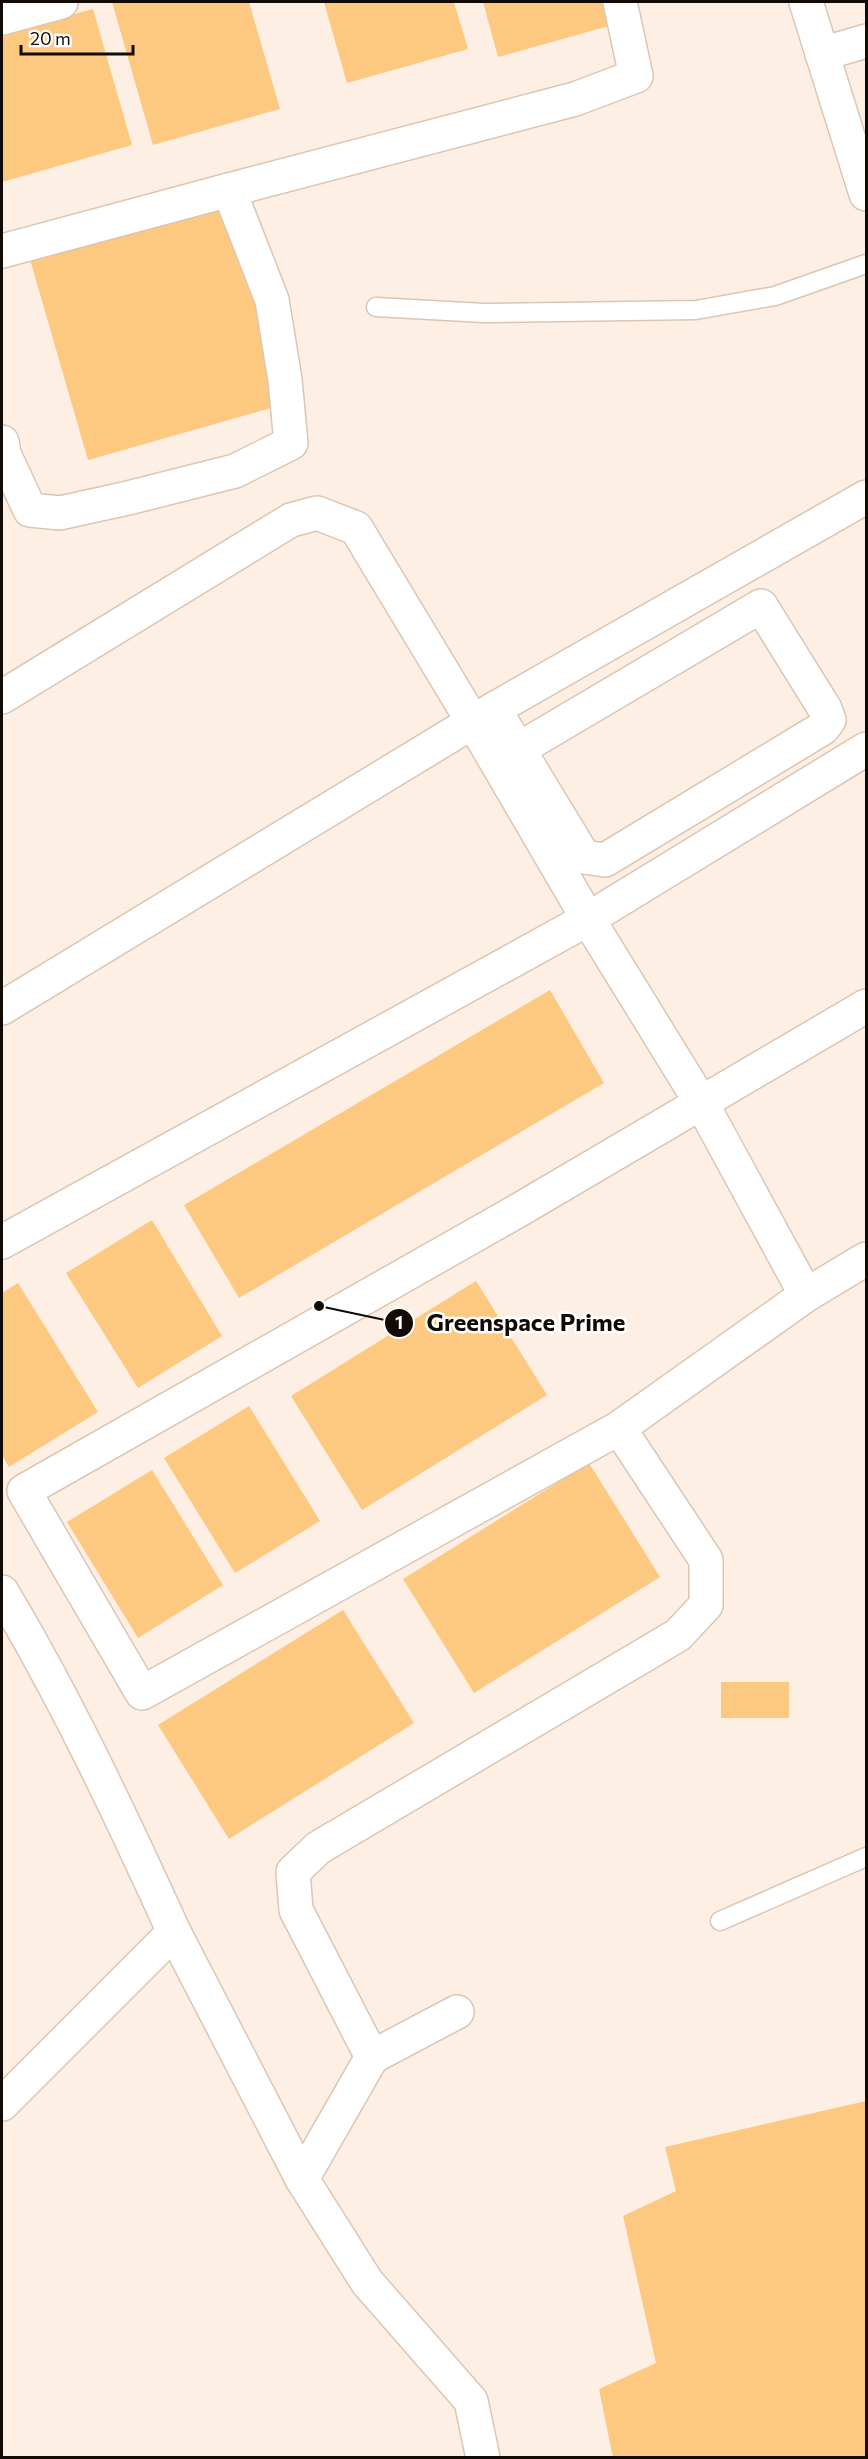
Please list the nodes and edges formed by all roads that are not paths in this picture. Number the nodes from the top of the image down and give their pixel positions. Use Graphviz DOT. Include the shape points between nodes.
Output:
graph roads {
  1 [pos="61,2"];
  2 [pos="620,2"];
  3 [pos="806,2"];
  4 [pos="2,18"];
  5 [pos="867,41"];
  6 [pos="822,54"];
  7 [pos="229,190"];
  8 [pos="867,194"];
  9 [pos="2,251"];
  10 [pos="867,264"];
  11 [pos="376,308"];
  12 [pos="2,442"];
  13 [pos="867,496"];
  14 [pos="2,697"];
  15 [pos="484,715"];
  16 [pos="519,749"];
  17 [pos="867,749"];
  18 [pos="588,919"];
  19 [pos="867,1006"];
  20 [pos="2,1008"];
  21 [pos="702,1104"];
  22 [pos="2,1242"];
  23 [pos="867,1259"];
  24 [pos="806,1295"];
  25 [pos="619,1428"];
  26 [pos="2,1592"];
  27 [pos="867,1857"];
  28 [pos="720,1921"];
  29 [pos="174,1932"];
  30 [pos="457,2012"];
  31 [pos="372,2057"];
  32 [pos="2,2104"];
  33 [pos="302,2179"];
  34 [pos="483,2457"];
  1 -- 4 [label="street"];
  2 -- 7 [label="street" via="636,76 575,99"];
  3 -- 6 [label="street"];
  5 -- 6 [label="street"];
  6 -- 8 [label="street"];
  7 -- 9 [label="street"];
  7 -- 12 [label="street" via="272,300 291,443 235,471 60,513 30,510"];
  10 -- 11 [label="lane" via="775,296 696,310 484,312"];
  13 -- 15 [label="street"];
  14 -- 15 [label="street" via="291,520 317,513 356,528"];
  15 -- 16 [label="street"];
  15 -- 18 [label="street"];
  15 -- 20 [label="street"];
  16 -- 16 [label="street" via="584,857 605,860 823,728 829,720 761,606"];
  17 -- 18 [label="street"];
  18 -- 21 [label="street"];
  18 -- 22 [label="street"];
  19 -- 21 [label="street"];
  21 -- 24 [label="street"];
  21 -- 25 [label="street" via="24,1491 142,1692"];
  23 -- 24 [label="street"];
  24 -- 25 [label="street"];
  25 -- 31 [label="street" via="706,1560 706,1605 678,1635 318,1848 293,1872 296,1910"];
  26 -- 29 [label="street" via="38,1652 119,1812"];
  27 -- 28 [label="lane"];
  29 -- 32 [label="street"];
  29 -- 33 [label="street"];
  30 -- 31 [label="street"];
  31 -- 33 [label="street"];
  33 -- 34 [label="street" via="367,2282 471,2401"];
}
